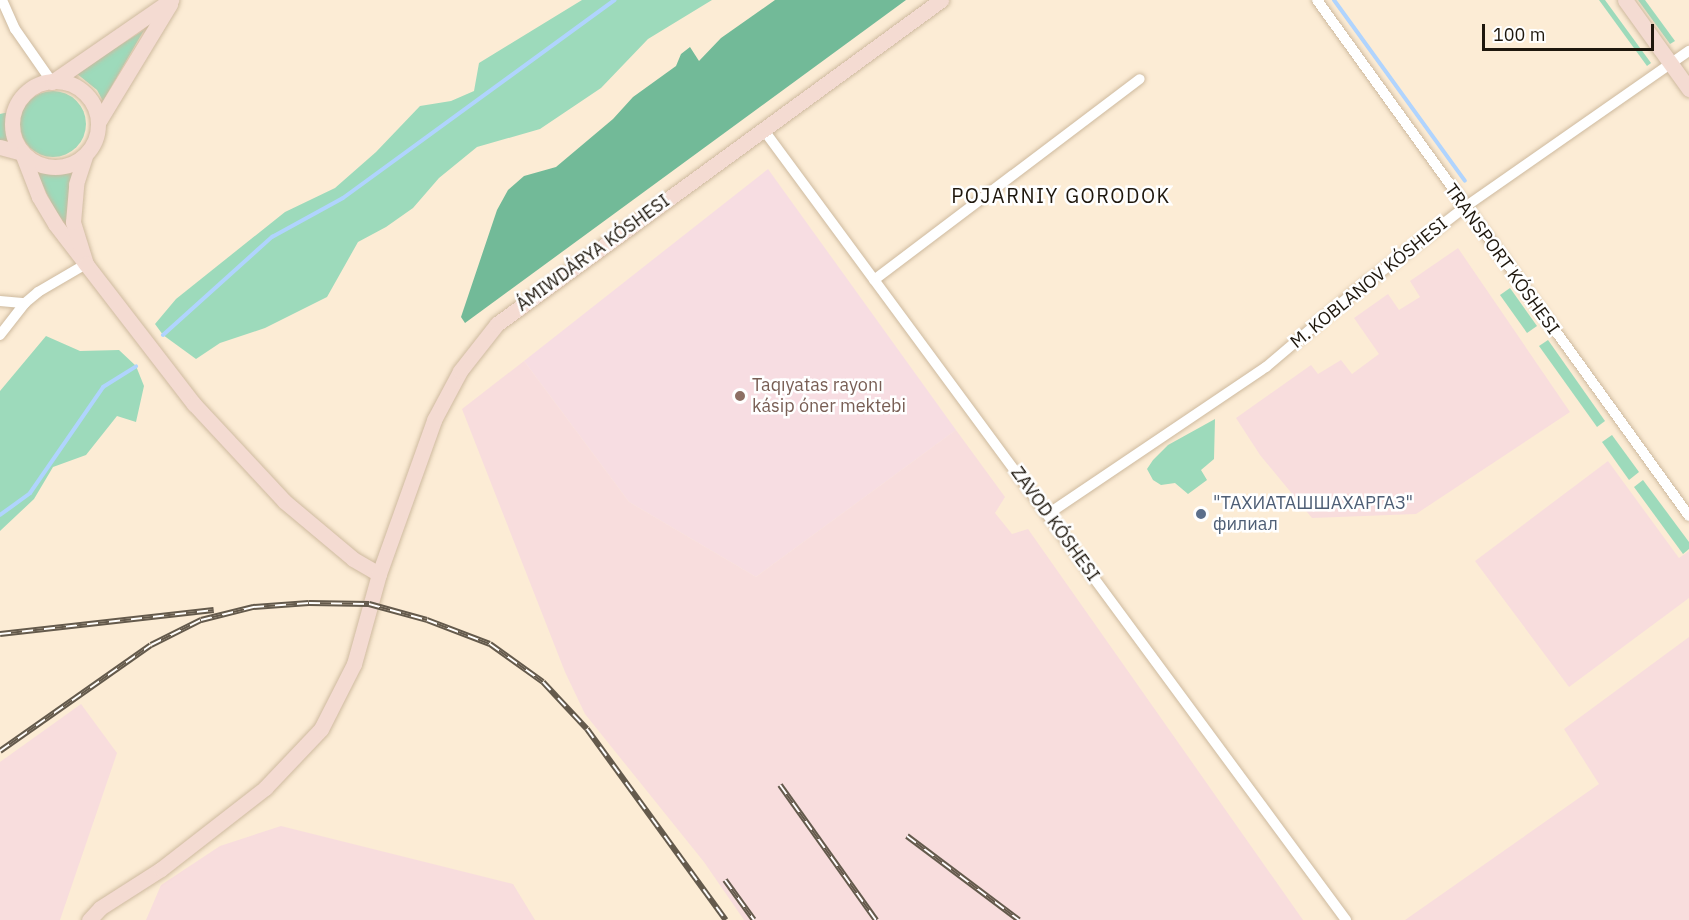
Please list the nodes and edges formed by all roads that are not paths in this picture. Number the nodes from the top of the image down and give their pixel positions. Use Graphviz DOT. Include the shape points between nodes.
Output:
graph roads {
  1 [pos="2,0"];
  2 [pos="172,0"];
  3 [pos="941,0"];
  4 [pos="1317,0"];
  5 [pos="1625,0"];
  6 [pos="1689,51"];
  7 [pos="1671,64"];
  8 [pos="1140,79"];
  9 [pos="52,81"];
  10 [pos="1689,89"];
  11 [pos="16,106"];
  12 [pos="0,110"];
  13 [pos="99,122"];
  14 [pos="763,129"];
  15 [pos="0,147"];
  16 [pos="22,153"];
  17 [pos="85,156"];
  18 [pos="1465,207"];
  19 [pos="86,264"];
  20 [pos="874,279"];
  21 [pos="0,301"];
  22 [pos="25,303"];
  23 [pos="0,335"];
  24 [pos="1048,514"];
  25 [pos="1689,516"];
  26 [pos="379,574"];
  27 [pos="89,920"];
  28 [pos="1346,920"];
  1 -- 9 [label="street" via="15,28"];
  2 -- 9 [label="street"];
  2 -- 13 [label="street"];
  3 -- 14 [label="street, ÁMIWDÁRYA KÓSHESI"];
  4 -- 18 [label="street, TRANSPORT KÓSHESI"];
  5 -- 7 [label="street"];
  6 -- 7 [label="street, M. KOBLANOV KÓSHESI"];
  7 -- 10 [label="street"];
  7 -- 18 [label="street, M. KOBLANOV KÓSHESI"];
  8 -- 20 [label="street"];
  9 -- 11 [label="street" via="31,89"];
  9 -- 13 [label="street" via="72,85 88,97"];
  11 -- 12 [label="street"];
  11 -- 16 [label="street" via="13,130"];
  13 -- 17 [label="street" via="93,146"];
  14 -- 20 [label="street, ZAVOD KÓSHESI"];
  14 -- 26 [label="street, ÁMIWDÁRYA KÓSHESI" via="497,324 460,371 434,420"];
  15 -- 16 [label="street"];
  16 -- 17 [label="street" via="47,167 74,164"];
  16 -- 19 [label="street" via="50,215"];
  17 -- 19 [label="street" via="76,184 74,222"];
  18 -- 24 [label="street, M. KOBLANOV KÓSHESI" via="1352,294 1266,367"];
  18 -- 25 [label="street, TRANSPORT KÓSHESI"];
  19 -- 22 [label="street"];
  19 -- 26 [label="street" via="194,404 284,501 353,559"];
  20 -- 24 [label="street, ZAVOD KÓSHESI"];
  21 -- 22 [label="street"];
  22 -- 23 [label="street"];
  24 -- 28 [label="street, ZAVOD KÓSHESI"];
  26 -- 27 [label="street, ÁMIWDÁRYA KÓSHESI" via="354,664 321,729 265,788"];
}
